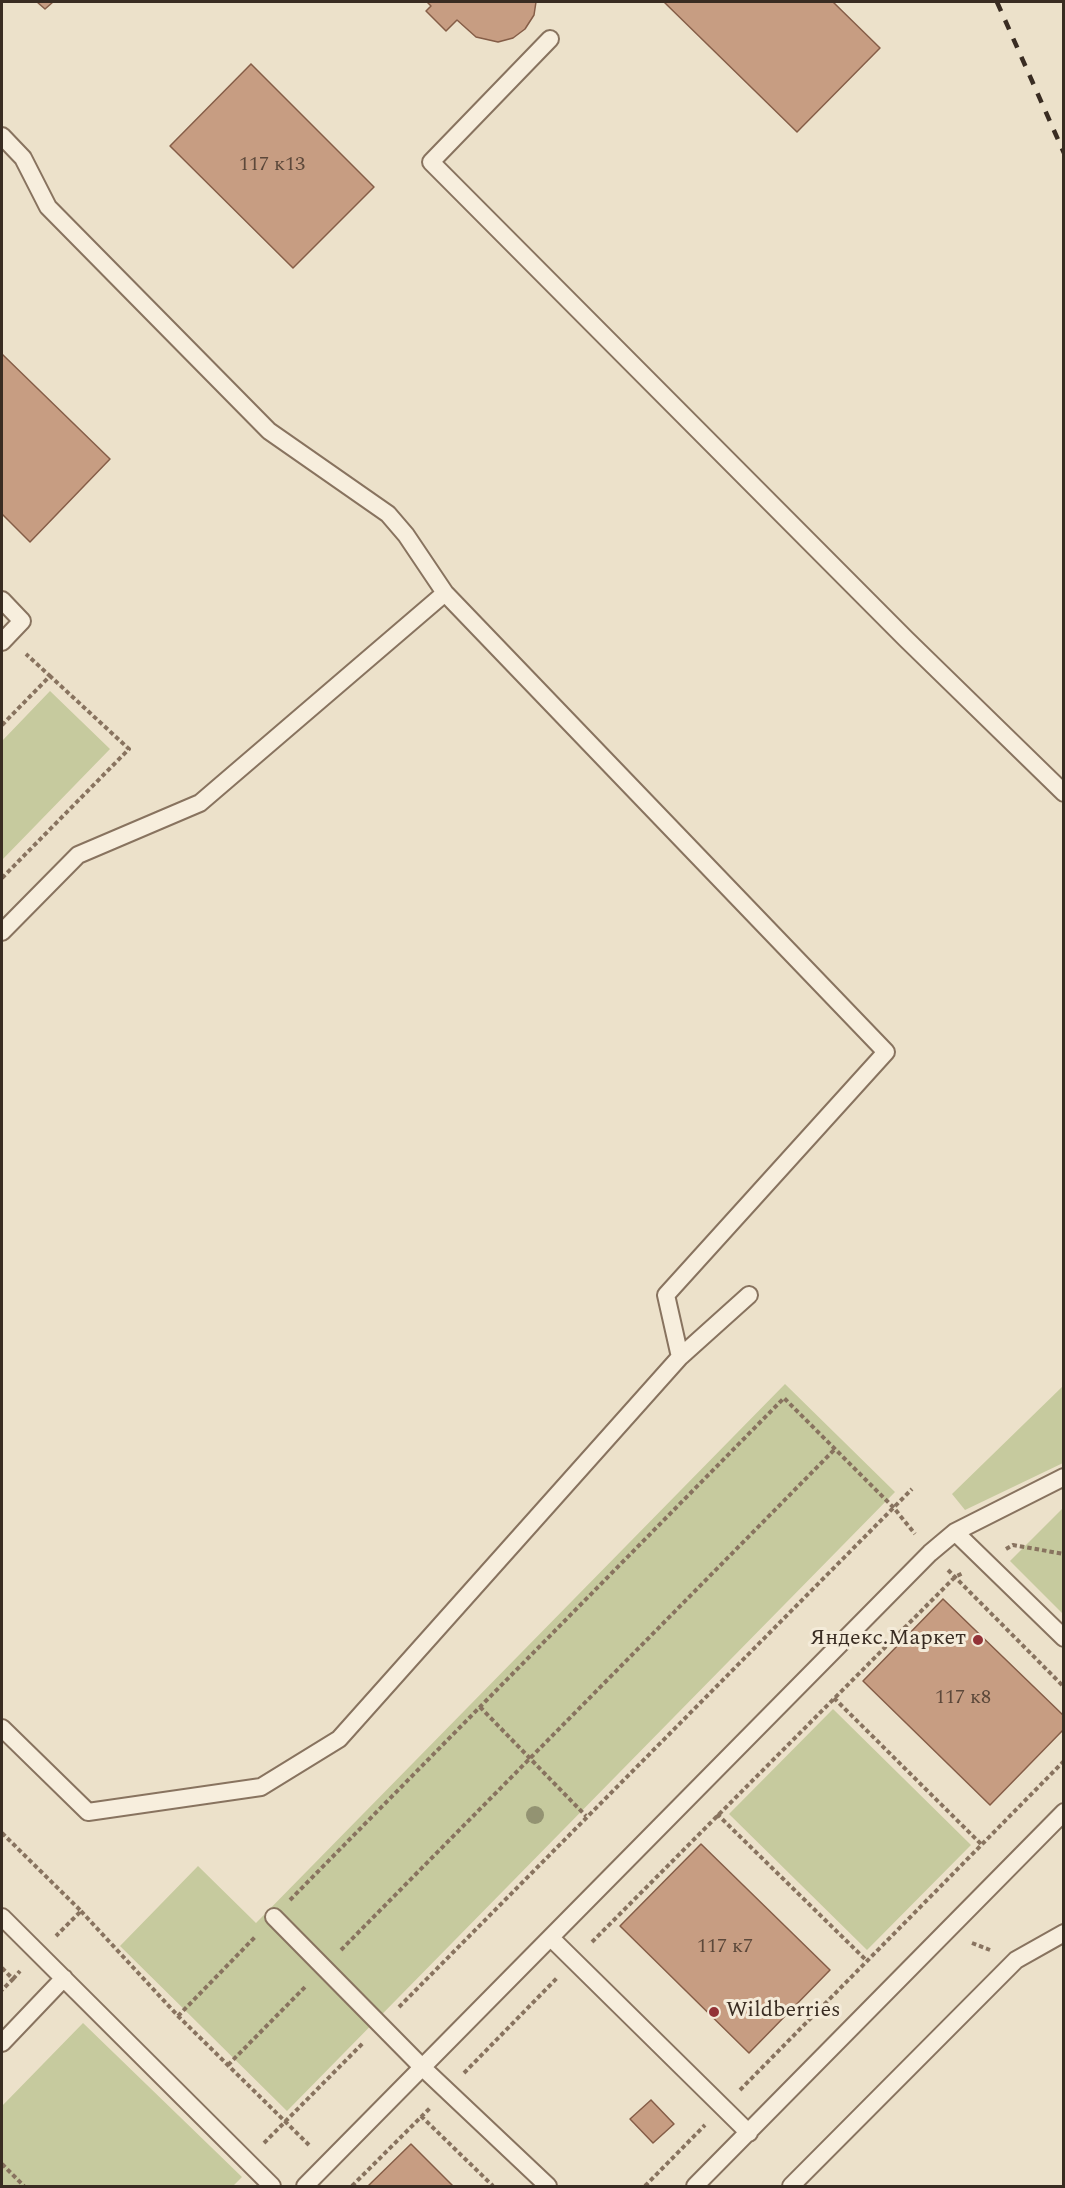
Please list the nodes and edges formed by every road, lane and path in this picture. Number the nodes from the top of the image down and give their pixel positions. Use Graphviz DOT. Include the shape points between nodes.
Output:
graph roads {
  1 [pos="550,39"];
  2 [pos="2,136"];
  3 [pos="445,593"];
  4 [pos="2,600"];
  5 [pos="4,639"];
  6 [pos="50,676"];
  7 [pos="2,725"];
  8 [pos="1064,793"];
  9 [pos="2,878"];
  10 [pos="2,932"];
  11 [pos="749,1294"];
  12 [pos="680,1358"];
  13 [pos="835,1449"];
  14 [pos="1064,1477"];
  15 [pos="912,1490"];
  16 [pos="894,1508"];
  17 [pos="955,1532"];
  18 [pos="930,1553"];
  19 [pos="1064,1554"];
  20 [pos="985,1561"];
  21 [pos="955,1577"];
  22 [pos="1064,1638"];
  23 [pos="1064,1687"];
  24 [pos="834,1698"];
  25 [pos="480,1707"];
  26 [pos="2,1728"];
  27 [pos="530,1758"];
  28 [pos="1064,1761"];
  29 [pos="1064,1812"];
  30 [pos="717,1814"];
  31 [pos="586,1816"];
  32 [pos="2,1833"];
  33 [pos="982,1845"];
  34 [pos="81,1911"];
  35 [pos="2,1917"];
  36 [pos="274,1917"];
  37 [pos="950,1928"];
  38 [pos="1064,1933"];
  39 [pos="551,1938"];
  40 [pos="38,1953"];
  41 [pos="1016,1960"];
  42 [pos="574,1961"];
  43 [pos="867,1961"];
  44 [pos="2,1968"];
  45 [pos="324,1968"];
  46 [pos="64,1978"];
  47 [pos="13,1979"];
  48 [pos="2,1990"];
  49 [pos="178,2016"];
  50 [pos="381,2025"];
  51 [pos="2,2043"];
  52 [pos="228,2065"];
  53 [pos="423,2068"];
  54 [pos="447,2090"];
  55 [pos="723,2107"];
  56 [pos="422,2116"];
  57 [pos="286,2122"];
  58 [pos="749,2133"];
  59 [pos="247,2161"];
  60 [pos="328,2163"];
  61 [pos="2,2164"];
  62 [pos="24,2187"];
  63 [pos="272,2187"];
  64 [pos="305,2187"];
  65 [pos="352,2187"];
  66 [pos="493,2187"];
  67 [pos="548,2187"];
  68 [pos="645,2187"];
  69 [pos="695,2187"];
  70 [pos="791,2187"];
  1 -- 8 [label="lane" via="431,162"];
  2 -- 3 [label="lane" via="23,158 48,207 269,431 388,514"];
  3 -- 10 [label="lane" via="200,803 78,855"];
  3 -- 12 [label="lane" via="886,1052 666,1295"];
  4 -- 5 [label="lane" via="22,621"];
  5 -- 6 [label="path"];
  6 -- 7 [label="path"];
  6 -- 9 [label="path" via="129,749"];
  11 -- 12 [label="lane"];
  12 -- 26 [label="lane" via="339,1738 261,1787 88,1812"];
  13 -- 16 [label="path"];
  13 -- 25 [label="path" via="784,1398"];
  13 -- 27 [label="path"];
  14 -- 17 [label="lane"];
  15 -- 16 [label="path"];
  16 -- 18 [label="path"];
  16 -- 31 [label="path"];
  17 -- 18 [label="lane"];
  17 -- 20 [label="lane"];
  18 -- 21 [label="path"];
  18 -- 39 [label="lane"];
  19 -- 20 [label="path" via="1013,1545"];
  20 -- 21 [label="path"];
  20 -- 22 [label="lane"];
  21 -- 23 [label="path"];
  21 -- 24 [label="path"];
  24 -- 30 [label="path"];
  24 -- 33 [label="path"];
  25 -- 27 [label="path"];
  25 -- 36 [label="path"];
  27 -- 31 [label="path"];
  27 -- 45 [label="path"];
  28 -- 33 [label="path"];
  29 -- 37 [label="lane"];
  30 -- 42 [label="path"];
  30 -- 43 [label="path"];
  31 -- 50 [label="path"];
  32 -- 34 [label="path"];
  33 -- 43 [label="path"];
  34 -- 40 [label="path"];
  34 -- 49 [label="path"];
  35 -- 40 [label="lane"];
  36 -- 45 [label="lane"];
  36 -- 49 [label="path"];
  37 -- 41 [label="path" via="973,1944"];
  37 -- 58 [label="lane"];
  38 -- 41 [label="lane"];
  39 -- 42 [label="lane"];
  39 -- 53 [label="lane"];
  40 -- 46 [label="lane"];
  40 -- 47 [label="path"];
  41 -- 70 [label="lane"];
  42 -- 54 [label="path"];
  42 -- 55 [label="lane"];
  43 -- 55 [label="path"];
  44 -- 47 [label="path"];
  45 -- 50 [label="lane"];
  45 -- 52 [label="path"];
  46 -- 51 [label="lane"];
  46 -- 59 [label="lane"];
  47 -- 48 [label="path"];
  49 -- 52 [label="path"];
  50 -- 53 [label="lane"];
  50 -- 57 [label="path"];
  52 -- 57 [label="path"];
  53 -- 54 [label="lane"];
  53 -- 60 [label="lane"];
  54 -- 56 [label="path"];
  54 -- 67 [label="lane"];
  55 -- 58 [label="lane"];
  55 -- 68 [label="path"];
  56 -- 65 [label="path"];
  56 -- 66 [label="path"];
  57 -- 59 [label="path"];
  57 -- 60 [label="path"];
  58 -- 69 [label="lane"];
  59 -- 63 [label="lane"];
  60 -- 64 [label="lane"];
  60 -- 65 [label="path"];
  61 -- 62 [label="path"];
}
